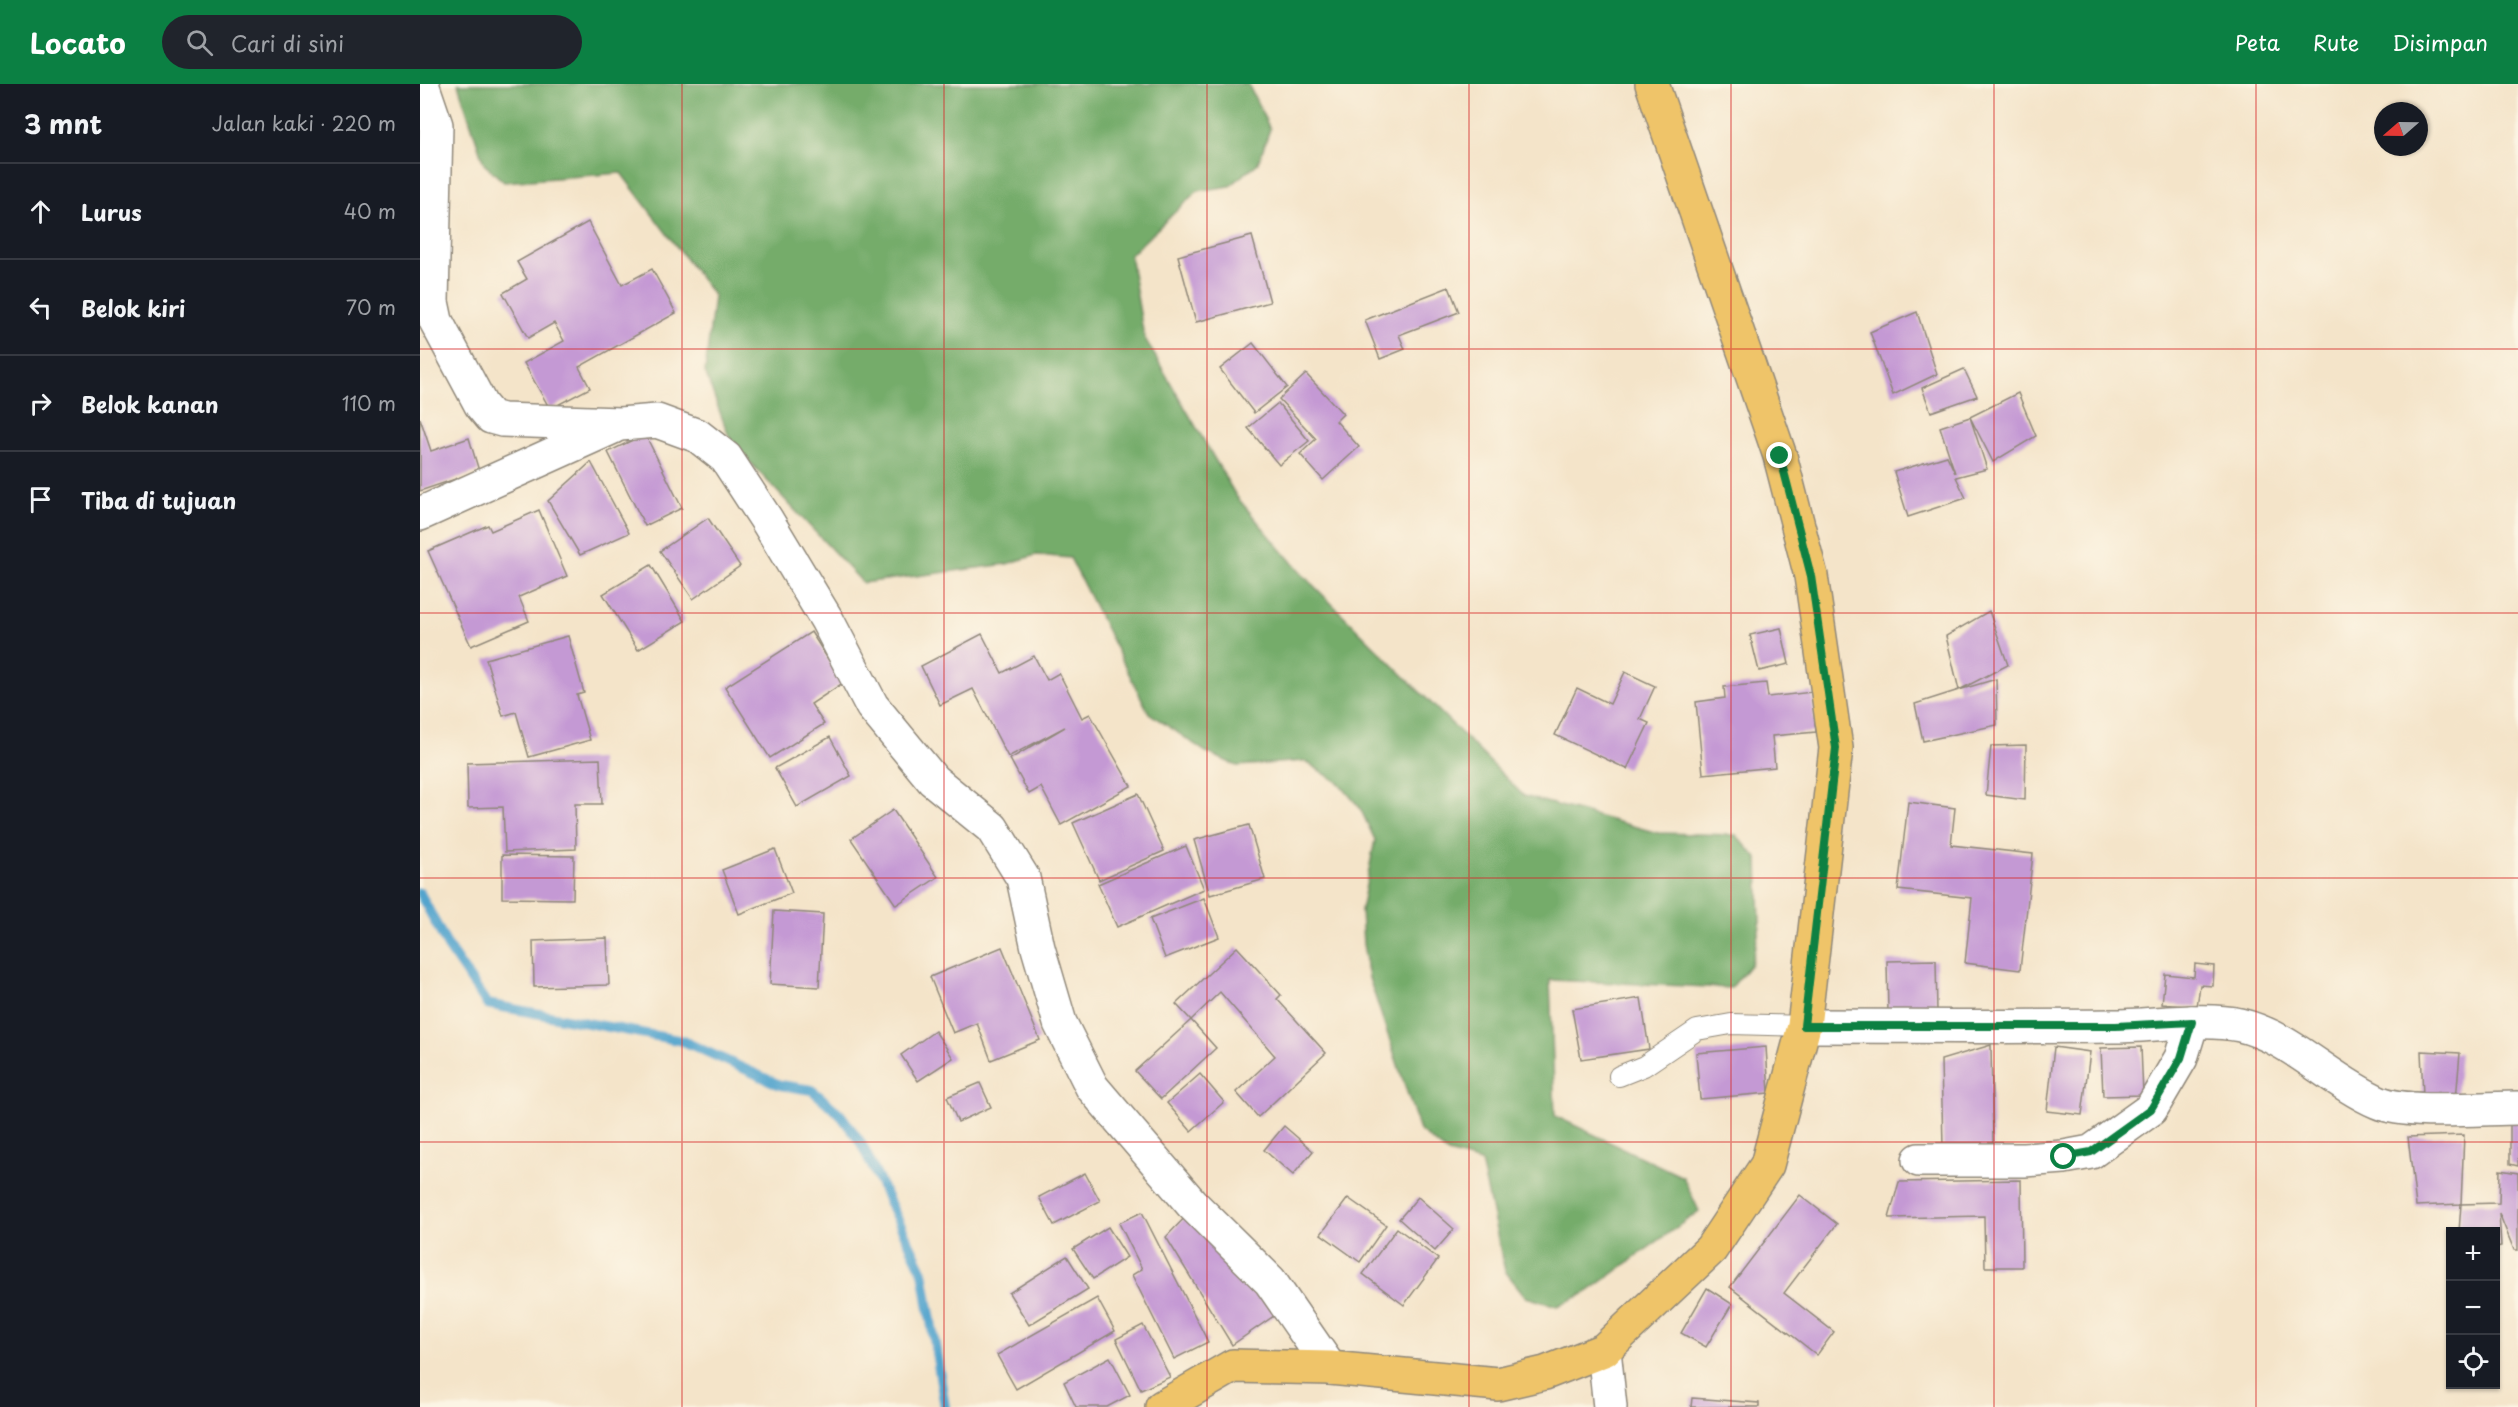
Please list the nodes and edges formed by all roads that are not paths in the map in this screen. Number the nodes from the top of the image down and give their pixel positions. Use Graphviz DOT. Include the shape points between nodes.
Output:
graph roads {
  1 [pos="422,84"];
  2 [pos="1652,84"];
  3 [pos="620,424"];
  4 [pos="420,514"];
  5 [pos="2192,1022"];
  6 [pos="1804,1026"];
  7 [pos="1619,1076"];
  8 [pos="2518,1108"];
  9 [pos="1919,1160"];
  10 [pos="1604,1350"];
  11 [pos="1330,1368"];
  12 [pos="1162,1407"];
  13 [pos="1610,1407"];
  1 -- 3 [label="street" via="436,125 432,302 436,321 481,405 491,417 501,420"];
  2 -- 6 [label="main road" via="1780,456 1811,576 1836,748"];
  3 -- 4 [label="street"];
  3 -- 11 [label="street" via="657,421 698,436 726,458 827,620 872,706 933,780 992,828 1023,878 1060,1023 1092,1087 1192,1204 1270,1281"];
  5 -- 6 [label="street" via="2116,1026"];
  5 -- 8 [label="street" via="2240,1025 2276,1039 2346,1086 2380,1103 2407,1108"];
  5 -- 9 [label="street" via="2181,1058 2151,1109 2091,1152 2024,1160"];
  6 -- 7 [label="lane" via="1731,1024 1697,1030 1644,1066"];
  6 -- 10 [label="main road" via="1767,1165 1711,1249"];
  10 -- 11 [label="main road" via="1545,1373 1498,1384"];
  10 -- 13 [label="street"];
  11 -- 12 [label="main road" via="1233,1366"];
}
